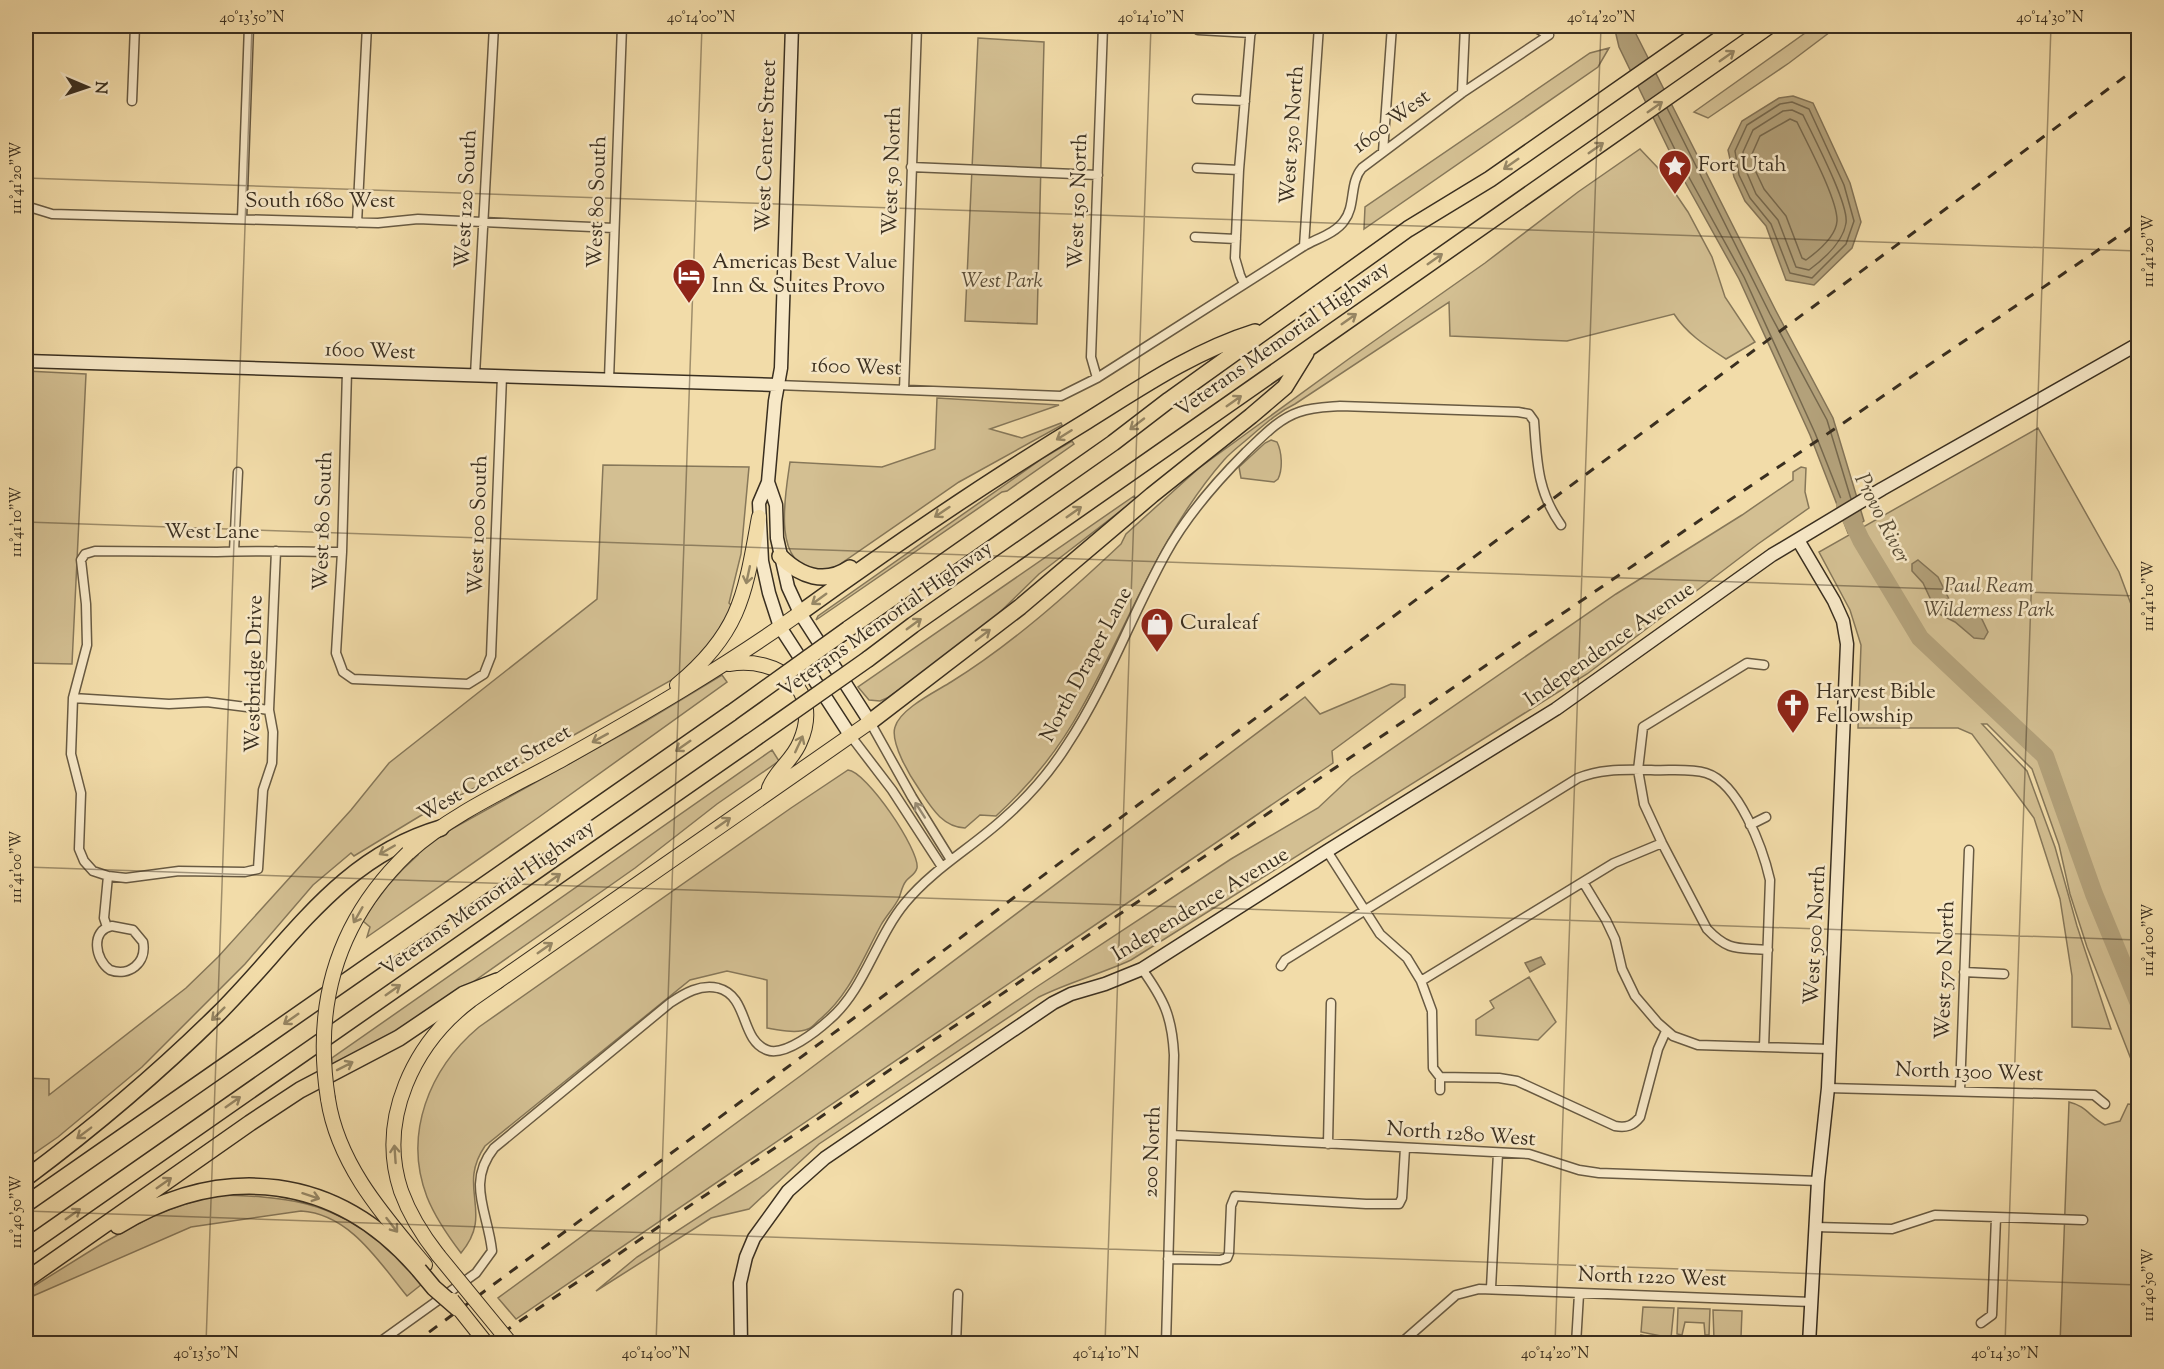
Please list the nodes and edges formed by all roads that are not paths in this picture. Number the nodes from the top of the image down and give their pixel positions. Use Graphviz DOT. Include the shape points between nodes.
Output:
graph roads {
  1 [pos="135,26"];
  2 [pos="249,26"];
  3 [pos="367,26"];
  4 [pos="494,26"];
  5 [pos="622,26"];
  6 [pos="792,26"];
  7 [pos="916,26"];
  8 [pos="1103,26"];
  9 [pos="1319,26"];
  10 [pos="1392,26"];
  11 [pos="1465,26"];
  12 [pos="1532,26"];
  13 [pos="1709,26"];
  14 [pos="1769,26"];
  15 [pos="1251,29"];
  16 [pos="1198,30"];
  17 [pos="1462,93"];
  18 [pos="1197,99"];
  19 [pos="132,101"];
  20 [pos="1245,101"];
  21 [pos="1383,152"];
  22 [pos="910,167"];
  23 [pos="1197,168"];
  24 [pos="1239,170"];
  25 [pos="1098,175"];
  26 [pos="26,206"];
  27 [pos="242,219"];
  28 [pos="485,222"];
  29 [pos="357,223"];
  30 [pos="615,228"];
  31 [pos="1195,237"];
  32 [pos="1236,239"];
  33 [pos="1304,246"];
  34 [pos="1244,284"];
  35 [pos="1269,328"];
  36 [pos="2139,344"];
  37 [pos="1311,345"];
  38 [pos="28,361"];
  39 [pos="347,371"];
  40 [pos="476,375"];
  41 [pos="502,376"];
  42 [pos="1097,378"];
  43 [pos="609,379"];
  44 [pos="777,385"];
  45 [pos="904,390"];
  46 [pos="238,472"];
  47 [pos="768,482"];
  48 [pos="759,517"];
  49 [pos="1561,525"];
  50 [pos="1798,540"];
  51 [pos="234,551"];
  52 [pos="276,551"];
  53 [pos="342,552"];
  54 [pos="780,556"];
  55 [pos="872,561"];
  56 [pos="800,613"];
  57 [pos="780,627"];
  58 [pos="724,664"];
  59 [pos="1764,665"];
  60 [pos="343,672"];
  61 [pos="74,698"];
  62 [pos="269,710"];
  63 [pos="651,710"];
  64 [pos="870,722"];
  65 [pos="850,735"];
  66 [pos="1638,770"];
  67 [pos="767,792"];
  68 [pos="1766,817"];
  69 [pos="1750,825"];
  70 [pos="441,828"];
  71 [pos="1662,843"];
  72 [pos="1969,850"];
  73 [pos="1327,851"];
  74 [pos="951,860"];
  75 [pos="942,867"];
  76 [pos="108,876"];
  77 [pos="1583,882"];
  78 [pos="1365,909"];
  79 [pos="107,927"];
  80 [pos="1768,950"];
  81 [pos="1281,966"];
  82 [pos="1143,969"];
  83 [pos="1964,972"];
  84 [pos="2004,974"];
  85 [pos="497,981"];
  86 [pos="1421,981"];
  87 [pos="1331,1003"];
  88 [pos="1666,1031"];
  89 [pos="1764,1047"];
  90 [pos="1830,1049"];
  91 [pos="1440,1077"];
  92 [pos="1828,1088"];
  93 [pos="1440,1090"];
  94 [pos="1960,1090"];
  95 [pos="2105,1104"];
  96 [pos="1172,1135"];
  97 [pos="1329,1144"];
  98 [pos="1405,1148"];
  99 [pos="1498,1153"];
  100 [pos="26,1178"];
  101 [pos="1818,1181"];
  102 [pos="26,1204"];
  103 [pos="1996,1218"];
  104 [pos="2083,1220"];
  105 [pos="1815,1227"];
  106 [pos="26,1247"];
  107 [pos="1168,1259"];
  108 [pos="48,1265"];
  109 [pos="422,1268"];
  110 [pos="26,1280"];
  111 [pos="1491,1288"];
  112 [pos="958,1294"];
  113 [pos="1579,1294"];
  114 [pos="1812,1302"];
  115 [pos="457,1308"];
  116 [pos="1981,1323"];
  117 [pos="377,1344"];
  118 [pos="487,1344"];
  119 [pos="511,1344"];
  120 [pos="741,1344"];
  121 [pos="956,1344"];
  122 [pos="1166,1344"];
  123 [pos="1400,1344"];
  124 [pos="1576,1344"];
  125 [pos="1809,1344"];
  1 -- 19 [label="street"];
  2 -- 27 [label="street"];
  3 -- 29 [label="street"];
  4 -- 28 [label="street, West 120 South"];
  5 -- 30 [label="street, West 80 South"];
  6 -- 44 [label="street, West Center Street" via="781,368"];
  7 -- 22 [label="street, West 50 North"];
  8 -- 25 [label="street, West 150 North"];
  9 -- 33 [label="street, West 250 North"];
  10 -- 21 [label="street"];
  11 -- 17 [label="street"];
  12 -- 17 [label="street, 1600 West" via="1549,35"];
  13 -- 35 [label="highway, Veterans Memorial Highway, one-way"];
  37 -- 14 [label="highway, Veterans Memorial Highway, one-way"];
  15 -- 16 [label="street"];
  15 -- 20 [label="street"];
  17 -- 21 [label="street, 1600 West"];
  18 -- 20 [label="street"];
  20 -- 24 [label="street"];
  21 -- 33 [label="street, 1600 West" via="1358,173 1344,221"];
  22 -- 25 [label="street"];
  22 -- 45 [label="street, West 50 North"];
  23 -- 24 [label="street"];
  24 -- 32 [label="street"];
  25 -- 42 [label="street, West 150 North" via="1092,357"];
  26 -- 27 [label="street, South 1680 West" via="52,214"];
  27 -- 29 [label="street, South 1680 West"];
  28 -- 29 [label="street, South 1680 West" via="418,219"];
  28 -- 30 [label="street, South 1680 West"];
  28 -- 40 [label="street, West 120 South"];
  30 -- 43 [label="street, West 80 South"];
  31 -- 32 [label="street"];
  32 -- 34 [label="street" via="1235,258"];
  33 -- 34 [label="street, 1600 West"];
  34 -- 42 [label="street, 1600 West"];
  35 -- 55 [label="highway, one-way" via="1223,342 1166,372 991,480"];
  35 -- 102 [label="highway, Veterans Memorial Highway, one-way, bridge" via="731,713"];
  36 -- 50 [label="street, Independence Avenue"];
  64 -- 37 [label="highway, one-way" via="1020,607 1285,387"];
  106 -- 37 [label="highway, Veterans Memorial Highway, one-way, bridge"];
  38 -- 39 [label="street, 1600 West"];
  39 -- 40 [label="street, 1600 West"];
  39 -- 53 [label="street, West 180 South"];
  40 -- 41 [label="street, 1600 West"];
  41 -- 43 [label="street, 1600 West"];
  41 -- 60 [label="street, West 100 South" via="491,656 484,674 468,684 353,679"];
  42 -- 45 [label="street, 1600 West" via="1062,396"];
  43 -- 44 [label="street, 1600 West"];
  44 -- 45 [label="street, 1600 West"];
  44 -- 47 [label="street, West Center Street"];
  46 -- 51 [label="street"];
  47 -- 48 [label="street, West Center Street" via="759,503"];
  47 -- 54 [label="street, West Center Street" via="776,505"];
  48 -- 57 [label="street, West Center Street" via="763,570"];
  48 -- 63 [label="main road, one-way" via="747,583 731,624 702,663"];
  49 -- 74 [label="street, North Draper Lane" via="1541,487 1534,421 1529,414 1340,406 1297,412 1263,436 1216,482 1179,533 1089,706 1051,768 1004,819"];
  50 -- 73 [label="street, Independence Avenue" via="1556,709"];
  50 -- 90 [label="street, West 500 North" via="1834,601 1847,644"];
  51 -- 52 [label="street, West Lane"];
  51 -- 61 [label="street, West Lane" via="95,551 83,556 87,645"];
  52 -- 53 [label="street, West Lane"];
  52 -- 62 [label="street, Westbridge Drive"];
  53 -- 60 [label="street, West 180 South" via="336,653"];
  54 -- 55 [label="highway" via="799,572 816,578 833,577"];
  54 -- 56 [label="street, West Center Street"];
  55 -- 56 [label="highway, one-way"];
  56 -- 57 [label="main road, West Center Street"];
  56 -- 64 [label="street, West Center Street"];
  57 -- 58 [label="main road, West Center Street"];
  57 -- 65 [label="street, West Center Street"];
  58 -- 63 [label="main road, West Center Street"];
  67 -- 58 [label="main road, one-way" via="800,743 807,722 804,699 790,679 771,667 752,662"];
  59 -- 66 [label="street" via="1747,663 1643,727"];
  61 -- 62 [label="street" via="169,704 207,702"];
  61 -- 76 [label="street" via="71,754 81,793 79,849 93,871"];
  62 -- 76 [label="street, Westbridge Drive" via="272,763 263,790 258,869"];
  63 -- 70 [label="main road, West Center Street, one-way"];
  64 -- 65 [label="main road"];
  74 -- 64 [label="street, West Center Street, one-way"];
  65 -- 67 [label="main road"];
  65 -- 75 [label="street, West Center Street" via="892,790"];
  66 -- 69 [label="street" via="1708,773 1726,786"];
  66 -- 71 [label="street" via="1644,804"];
  66 -- 78 [label="street" via="1608,769 1578,778"];
  85 -- 67 [label="main road, one-way"];
  68 -- 69 [label="street"];
  69 -- 80 [label="street" via="1770,880"];
  70 -- 100 [label="highway, one-way" via="403,841 343,881 170,1060"];
  70 -- 109 [label="main road, West Center Street, one-way, bridge" via="391,869 366,902 337,959 323,1020 323,1072 339,1141 360,1182"];
  71 -- 77 [label="street" via="1623,858"];
  71 -- 80 [label="street" via="1707,929 1734,948"];
  72 -- 83 [label="street, West 570 North"];
  73 -- 78 [label="street"];
  73 -- 82 [label="street, Independence Avenue"];
  74 -- 75 [label="street, North Draper Lane"];
  75 -- 117 [label="street, North Draper Lane" via="896,914 860,980 833,1017 798,1042 785,1049 767,1050 756,1041 731,994 713,987 698,988 670,1003 494,1148 481,1170 479,1183 492,1251 476,1274"];
  76 -- 79 [label="street" via="104,918"];
  77 -- 86 [label="street"];
  77 -- 88 [label="street" via="1615,939 1622,969 1635,996"];
  78 -- 81 [label="street"];
  78 -- 86 [label="street" via="1380,934 1407,958"];
  79 -- 79 [label="street" via="98,940 101,963 115,972 131,970 142,958 141,937 129,928"];
  80 -- 89 [label="street"];
  82 -- 96 [label="street, 200 North" via="1166,1006 1173,1034"];
  82 -- 120 [label="street, Independence Avenue" via="1053,1003 825,1158 788,1191 754,1238 746,1257 740,1283"];
  83 -- 84 [label="street"];
  83 -- 94 [label="street, West 570 North"];
  108 -- 85 [label="highway, one-way" via="283,1101 399,1038 464,994"];
  119 -- 85 [label="main road, one-way, bridge" via="418,1226 399,1183 394,1141 399,1104 416,1062 438,1029"];
  86 -- 91 [label="street" via="1432,1011 1433,1068"];
  87 -- 97 [label="street"];
  88 -- 89 [label="street" via="1698,1045"];
  88 -- 91 [label="street" via="1640,1117 1628,1126 1615,1126 1517,1082"];
  89 -- 90 [label="street"];
  90 -- 92 [label="street, West 500 North"];
  91 -- 93 [label="street"];
  92 -- 94 [label="street, North 1300 West"];
  92 -- 101 [label="street, West 500 North"];
  94 -- 95 [label="street, North 1300 West" via="2094,1095"];
  96 -- 97 [label="street, North 1280 West"];
  96 -- 107 [label="street, 200 North"];
  97 -- 98 [label="street, North 1280 West"];
  98 -- 99 [label="street, North 1280 West"];
  98 -- 107 [label="street" via="1399,1204 1235,1196 1227,1258"];
  99 -- 101 [label="street, North 1280 West" via="1529,1154 1599,1173"];
  99 -- 111 [label="street"];
  101 -- 105 [label="street, West 500 North"];
  103 -- 104 [label="street"];
  103 -- 105 [label="street" via="1935,1215 1892,1229"];
  103 -- 116 [label="street" via="1992,1316"];
  105 -- 114 [label="street, West 500 North"];
  107 -- 122 [label="street, 200 North"];
  108 -- 109 [label="highway, one-way" via="171,1199 211,1189 254,1186 309,1195 350,1212"];
  108 -- 110 [label="highway"];
  109 -- 115 [label="highway, bridge" via="434,1288"];
  111 -- 113 [label="street, North 1220 West"];
  111 -- 123 [label="street, North 1220 West" via="1456,1294"];
  112 -- 121 [label="street"];
  113 -- 114 [label="street, North 1220 West"];
  113 -- 124 [label="street"];
  114 -- 125 [label="street, West 500 North"];
  115 -- 118 [label="main road, bridge"];
}
